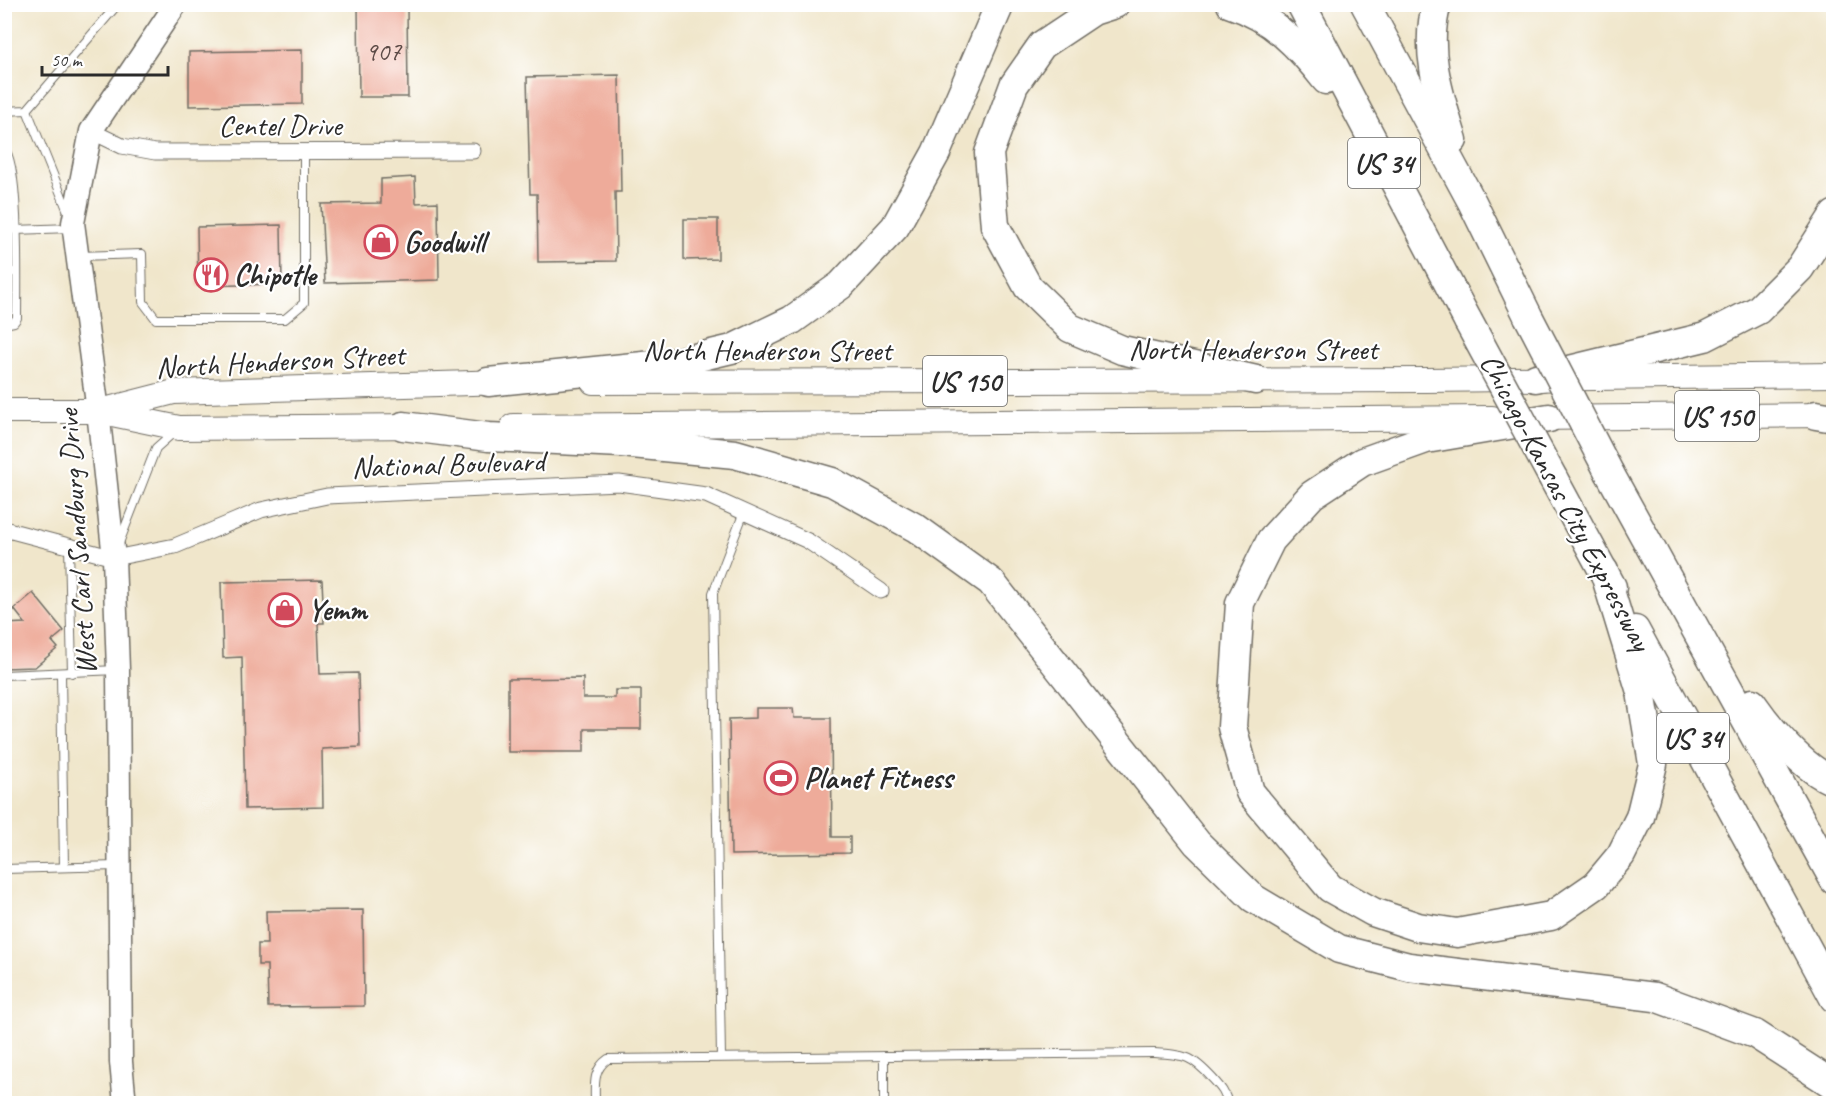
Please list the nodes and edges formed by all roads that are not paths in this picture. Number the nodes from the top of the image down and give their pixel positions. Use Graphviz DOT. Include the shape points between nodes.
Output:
graph roads {
  1 [pos="118,4"];
  2 [pos="176,4"];
  3 [pos="1000,4"];
  4 [pos="1115,4"];
  5 [pos="1231,4"];
  6 [pos="1301,4"];
  7 [pos="1365,4"];
  8 [pos="1437,4"];
  9 [pos="27,110"];
  10 [pos="4,111"];
  11 [pos="91,131"];
  12 [pos="1375,147"];
  13 [pos="4,148"];
  14 [pos="473,151"];
  15 [pos="304,152"];
  16 [pos="4,177"];
  17 [pos="14,177"];
  18 [pos="1472,202"];
  19 [pos="1833,215"];
  20 [pos="73,226"];
  21 [pos="15,230"];
  22 [pos="77,256"];
  23 [pos="4,272"];
  24 [pos="17,272"];
  25 [pos="4,324"];
  26 [pos="1833,375"];
  27 [pos="1536,378"];
  28 [pos="1256,380"];
  29 [pos="488,382"];
  30 [pos="4,411"];
  31 [pos="98,411"];
  32 [pos="1828,416"];
  33 [pos="1549,418"];
  34 [pos="402,426"];
  35 [pos="179,428"];
  36 [pos="744,512"];
  37 [pos="4,529"];
  38 [pos="69,546"];
  39 [pos="114,558"];
  40 [pos="1661,566"];
  41 [pos="1604,572"];
  42 [pos="881,591"];
  43 [pos="118,670"];
  44 [pos="72,673"];
  45 [pos="61,674"];
  46 [pos="4,675"];
  47 [pos="1833,781"];
  48 [pos="119,866"];
  49 [pos="64,867"];
  50 [pos="4,869"];
  51 [pos="1833,880"];
  52 [pos="1833,998"];
  53 [pos="884,1056"];
  54 [pos="721,1057"];
  55 [pos="1833,1085"];
  56 [pos="125,1104"];
  57 [pos="595,1104"];
  58 [pos="884,1104"];
  59 [pos="1228,1104"];
  1 -- 9 [label="lane"];
  2 -- 11 [label="street, West Carl Sandburg Drive"];
  3 -- 29 [label="highway" via="936,153 900,218 841,285 792,320 732,349 674,363"];
  4 -- 28 [label="highway" via="1093,11 1042,45 1014,85 989,153 995,226 1028,286 1070,328 1122,350"];
  5 -- 12 [label="highway" via="1255,12 1304,51"];
  6 -- 12 [label="highway, Chicago-Kansas City Expressway / US 34"];
  7 -- 18 [label="highway, Chicago-Kansas City Expressway / US 34"];
  8 -- 18 [label="highway" via="1431,24 1438,91"];
  9 -- 10 [label="lane"];
  9 -- 20 [label="lane"];
  11 -- 15 [label="street, Centel Drive" via="122,146 155,152"];
  11 -- 20 [label="street, West Carl Sandburg Drive"];
  12 -- 41 [label="highway, Chicago-Kansas City Expressway / US 34, bridge"];
  13 -- 17 [label="lane" via="12,160"];
  14 -- 15 [label="street, Centel Drive"];
  15 -- 22 [label="lane" via="304,303 285,319 156,319 143,302 142,254"];
  16 -- 17 [label="lane"];
  17 -- 21 [label="lane"];
  18 -- 40 [label="highway, Chicago-Kansas City Expressway / US 34, bridge" via="1527,316"];
  19 -- 27 [label="highway" via="1800,268 1758,310 1705,337"];
  20 -- 21 [label="lane"];
  20 -- 22 [label="street, West Carl Sandburg Drive"];
  21 -- 24 [label="lane"];
  22 -- 31 [label="street, West Carl Sandburg Drive"];
  23 -- 24 [label="lane"];
  24 -- 25 [label="lane" via="17,318"];
  26 -- 27 [label="main road, North Henderson Street / US 150"];
  27 -- 28 [label="main road, North Henderson Street / US 150"];
  28 -- 29 [label="main road, North Henderson Street / US 150"];
  29 -- 31 [label="main road, North Henderson Street / US 150" via="174,392"];
  30 -- 31 [label="main road, North Henderson Street / US 150"];
  31 -- 35 [label="main road, North Henderson Street / US 150"];
  31 -- 39 [label="street, West Carl Sandburg Drive"];
  32 -- 33 [label="main road, North Henderson Street / US 150"];
  33 -- 34 [label="main road, North Henderson Street / US 150"];
  33 -- 41 [label="highway" via="1425,439 1362,462 1312,495 1270,540 1240,603 1232,727 1250,792 1330,888 1372,912 1418,927 1457,933 1551,916 1596,885 1621,855 1640,817 1653,764 1641,692"];
  34 -- 35 [label="main road, North Henderson Street / US 150"];
  34 -- 55 [label="highway" via="488,437 622,443 735,454 832,482 916,528 991,582 1197,843 1253,898 1340,949 1409,967 1655,997 1755,1034"];
  35 -- 39 [label="lane" via="156,448"];
  36 -- 39 [label="street, National Boulevard" via="706,495 619,483 327,496 261,510 176,546"];
  36 -- 42 [label="street, National Boulevard" via="808,541"];
  36 -- 54 [label="lane" via="712,593"];
  37 -- 38 [label="street, National Boulevard"];
  38 -- 39 [label="street, National Boulevard"];
  38 -- 44 [label="lane"];
  39 -- 43 [label="street, West Carl Sandburg Drive"];
  40 -- 47 [label="highway" via="1766,723 1820,776"];
  40 -- 51 [label="highway, Chicago-Kansas City Expressway / US 34"];
  41 -- 52 [label="highway, Chicago-Kansas City Expressway / US 34"];
  43 -- 44 [label="lane"];
  43 -- 48 [label="street, West Carl Sandburg Drive"];
  44 -- 45 [label="lane"];
  45 -- 46 [label="lane"];
  45 -- 49 [label="lane"];
  48 -- 49 [label="lane"];
  48 -- 56 [label="street, West Carl Sandburg Drive"];
  49 -- 50 [label="lane"];
  53 -- 54 [label="lane"];
  53 -- 58 [label="lane"];
  53 -- 59 [label="lane" via="1179,1054 1198,1061 1225,1092"];
  54 -- 57 [label="lane" via="608,1059 595,1074"];
}
